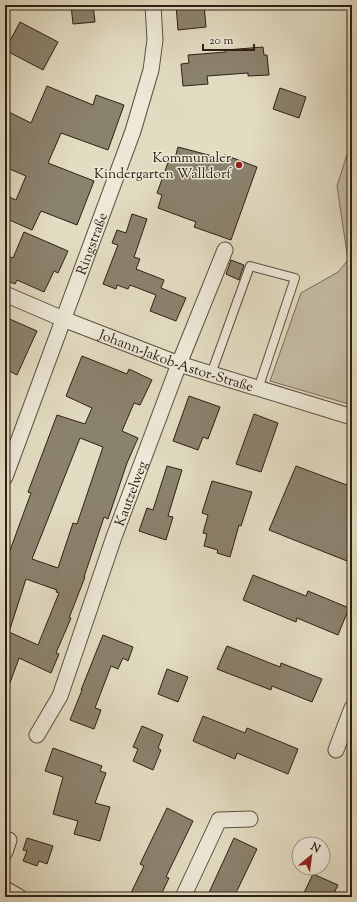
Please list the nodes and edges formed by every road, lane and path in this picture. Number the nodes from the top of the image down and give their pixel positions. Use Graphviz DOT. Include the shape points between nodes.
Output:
graph roads {
  1 [pos="154,5"];
  2 [pos="225,250"];
  3 [pos="5,294"];
  4 [pos="63,319"];
  5 [pos="179,364"];
  6 [pos="211,374"];
  7 [pos="258,388"];
  8 [pos="352,417"];
  9 [pos="5,477"];
  10 [pos="352,708"];
  11 [pos="37,735"];
  12 [pos="336,750"];
  13 [pos="250,819"];
  14 [pos="5,889"];
  15 [pos="19,897"];
  16 [pos="183,897"];
  1 -- 4 [label="street, Ringstraße" via="155,40 149,77 133,131"];
  2 -- 5 [label="street, Kautzelweg"];
  3 -- 4 [label="street, Johann-Jakob-Astor-Straße"];
  4 -- 5 [label="street, Johann-Jakob-Astor-Straße"];
  4 -- 9 [label="street, Ringstraße"];
  5 -- 6 [label="street, Johann-Jakob-Astor-Straße"];
  5 -- 11 [label="street, Kautzelweg" via="114,538 60,696"];
  6 -- 7 [label="street, Johann-Jakob-Astor-Straße"];
  6 -- 7 [label="lane" via="250,266 295,278"];
  7 -- 8 [label="street, Johann-Jakob-Astor-Straße"];
  10 -- 12 [label="street"];
  13 -- 16 [label="street" via="219,820"];
  14 -- 15 [label="street"];
}
